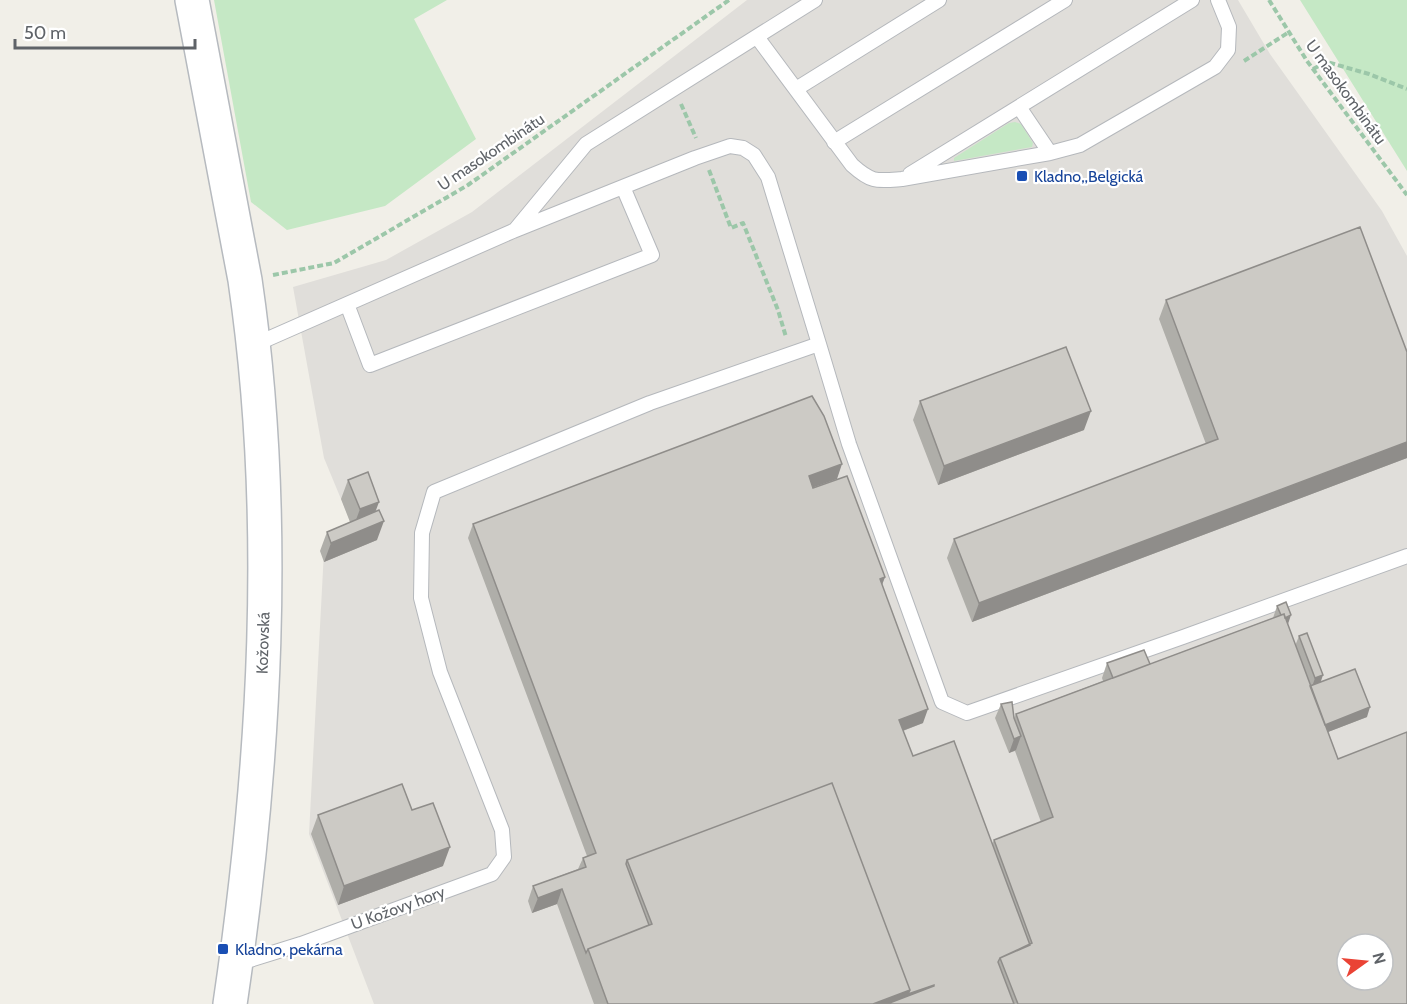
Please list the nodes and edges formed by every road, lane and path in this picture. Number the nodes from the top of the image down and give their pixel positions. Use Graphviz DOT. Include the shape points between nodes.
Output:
graph roads {
  1 [pos="192,0"];
  2 [pos="729,0"];
  3 [pos="815,0"];
  4 [pos="939,0"];
  5 [pos="1065,0"];
  6 [pos="1192,0"];
  7 [pos="1218,0"];
  8 [pos="1269,0"];
  9 [pos="757,37"];
  10 [pos="1313,69"];
  11 [pos="1407,89"];
  12 [pos="796,90"];
  13 [pos="1018,107"];
  14 [pos="834,142"];
  15 [pos="1050,153"];
  16 [pos="902,179"];
  17 [pos="623,187"];
  18 [pos="1407,195"];
  19 [pos="513,231"];
  20 [pos="246,280"];
  21 [pos="347,304"];
  22 [pos="819,344"];
  23 [pos="254,345"];
  24 [pos="1407,556"];
  25 [pos="235,965"];
  26 [pos="230,1004"];
  1 -- 20 [label="street, Kožovská"];
  2 -- 20 [label="path, U masokombinátu" via="468,185 345,257 334,263"];
  3 -- 9 [label="lane"];
  4 -- 12 [label="lane"];
  5 -- 14 [label="lane"];
  6 -- 13 [label="lane"];
  7 -- 15 [label="lane" via="1228,27 1228,50 1215,67 1080,145"];
  8 -- 10 [label="path, U masokombinátu"];
  9 -- 12 [label="lane"];
  9 -- 19 [label="lane" via="586,144"];
  10 -- 11 [label="path" via="1327,62"];
  10 -- 18 [label="path, U masokombinátu"];
  12 -- 14 [label="lane"];
  13 -- 15 [label="lane"];
  13 -- 16 [label="lane"];
  14 -- 16 [label="lane" via="865,177 879,181"];
  15 -- 16 [label="lane"];
  17 -- 19 [label="lane"];
  17 -- 21 [label="lane" via="652,255 370,365"];
  17 -- 22 [label="lane" via="730,146 744,148 754,155 768,177"];
  19 -- 21 [label="lane"];
  20 -- 23 [label="street, Kožovská"];
  21 -- 23 [label="lane"];
  22 -- 24 [label="lane" via="849,444 942,702 967,713"];
  22 -- 25 [label="lane, U Kožovy hory" via="650,404 434,492 422,533 421,597 440,672 502,830 504,857 492,874"];
  23 -- 25 [label="street, Kožovská" via="261,421 264,604 256,779"];
  25 -- 26 [label="street, Kožovská"];
}
